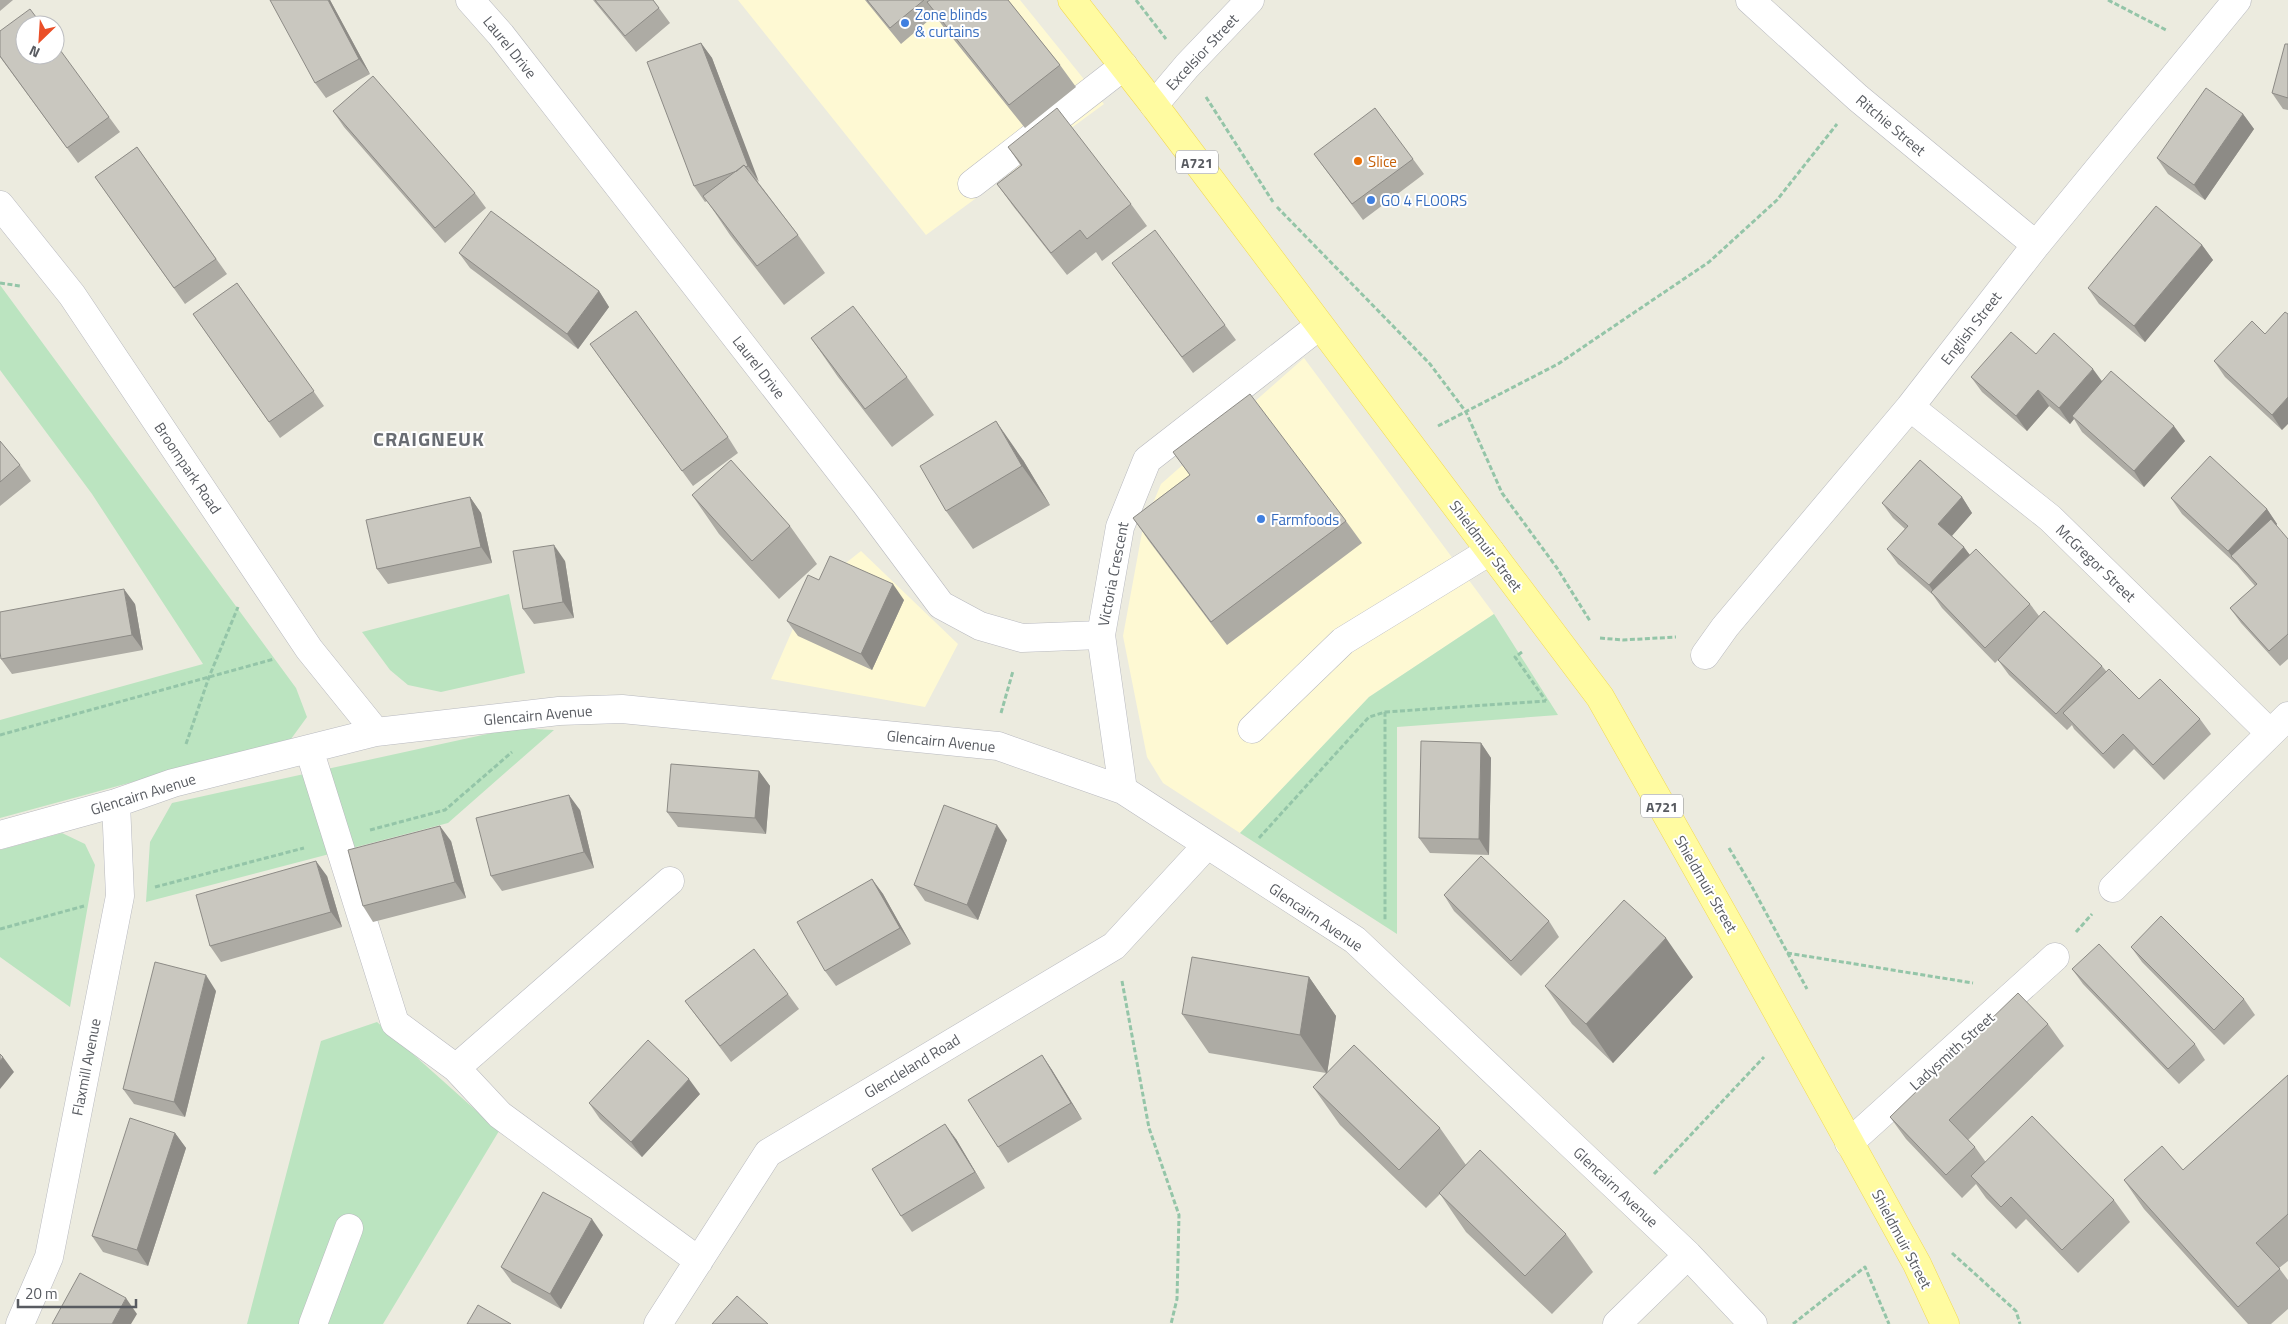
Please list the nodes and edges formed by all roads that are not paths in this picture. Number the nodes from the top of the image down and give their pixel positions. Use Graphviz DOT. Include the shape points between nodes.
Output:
graph roads {
  1 [pos="470,0"];
  2 [pos="1072,0"];
  3 [pos="1250,0"];
  4 [pos="1750,0"];
  5 [pos="2237,0"];
  6 [pos="1124,66"];
  7 [pos="1154,105"];
  8 [pos="972,184"];
  9 [pos="0,205"];
  10 [pos="2036,245"];
  11 [pos="1319,326"];
  12 [pos="1910,407"];
  13 [pos="1490,551"];
  14 [pos="1101,635"];
  15 [pos="1705,655"];
  16 [pos="2279,724"];
  17 [pos="1252,729"];
  18 [pos="376,732"];
  19 [pos="309,749"];
  20 [pos="1123,790"];
  21 [pos="116,803"];
  22 [pos="0,835"];
  23 [pos="1207,845"];
  24 [pos="670,881"];
  25 [pos="2113,888"];
  26 [pos="2055,958"];
  27 [pos="456,1068"];
  28 [pos="1849,1144"];
  29 [pos="349,1228"];
  30 [pos="1688,1254"];
  31 [pos="699,1261"];
  32 [pos="20,1324"];
  33 [pos="313,1324"];
  34 [pos="658,1324"];
  35 [pos="1617,1324"];
  36 [pos="1753,1324"];
  37 [pos="1945,1324"];
  1 -- 14 [label="street, Laurel Drive" via="508,43 941,605 980,626 1022,638"];
  2 -- 6 [label="main road, A721"];
  3 -- 7 [label="street, Excelsior Street" via="1186,66"];
  4 -- 10 [label="street, Ritchie Street" via="1858,98"];
  5 -- 10 [label="street, English Street"];
  6 -- 7 [label="main road, A721"];
  6 -- 8 [label="street"];
  7 -- 11 [label="main road, A721"];
  9 -- 18 [label="street, Broompark Road" via="72,295 309,649"];
  10 -- 12 [label="street, English Street"];
  11 -- 13 [label="main road, Shieldmuir Street / A721"];
  11 -- 14 [label="street, Victoria Crescent" via="1147,460 1120,527"];
  12 -- 15 [label="street, English Street" via="1724,627"];
  12 -- 16 [label="street, McGregor Street" via="2050,518"];
  13 -- 17 [label="street" via="1343,640"];
  13 -- 28 [label="main road, Shieldmuir Street / A721" via="1600,697"];
  14 -- 20 [label="street, Victoria Crescent"];
  16 -- 25 [label="street"];
  18 -- 19 [label="street, Glencairn Avenue"];
  18 -- 20 [label="street, Glencairn Avenue" via="559,711 622,709 998,746"];
  19 -- 21 [label="street, Glencairn Avenue" via="173,783"];
  19 -- 27 [label="street" via="395,1023"];
  20 -- 23 [label="street, Glencairn Avenue"];
  21 -- 22 [label="street, Glencairn Avenue"];
  21 -- 32 [label="street, Flaxmill Avenue" via="120,896 49,1257"];
  23 -- 30 [label="street, Glencairn Avenue" via="1355,940"];
  23 -- 31 [label="street, Glencleland Road" via="1114,946 768,1153"];
  24 -- 27 [label="street"];
  26 -- 28 [label="street, Ladysmith Street"];
  27 -- 31 [label="street" via="500,1115"];
  28 -- 37 [label="main road, Shieldmuir Street / A721" via="1917,1264"];
  29 -- 33 [label="street"];
  30 -- 35 [label="street"];
  30 -- 36 [label="street, Glencairn Avenue"];
  31 -- 34 [label="street, Glencleland Road"];
}
